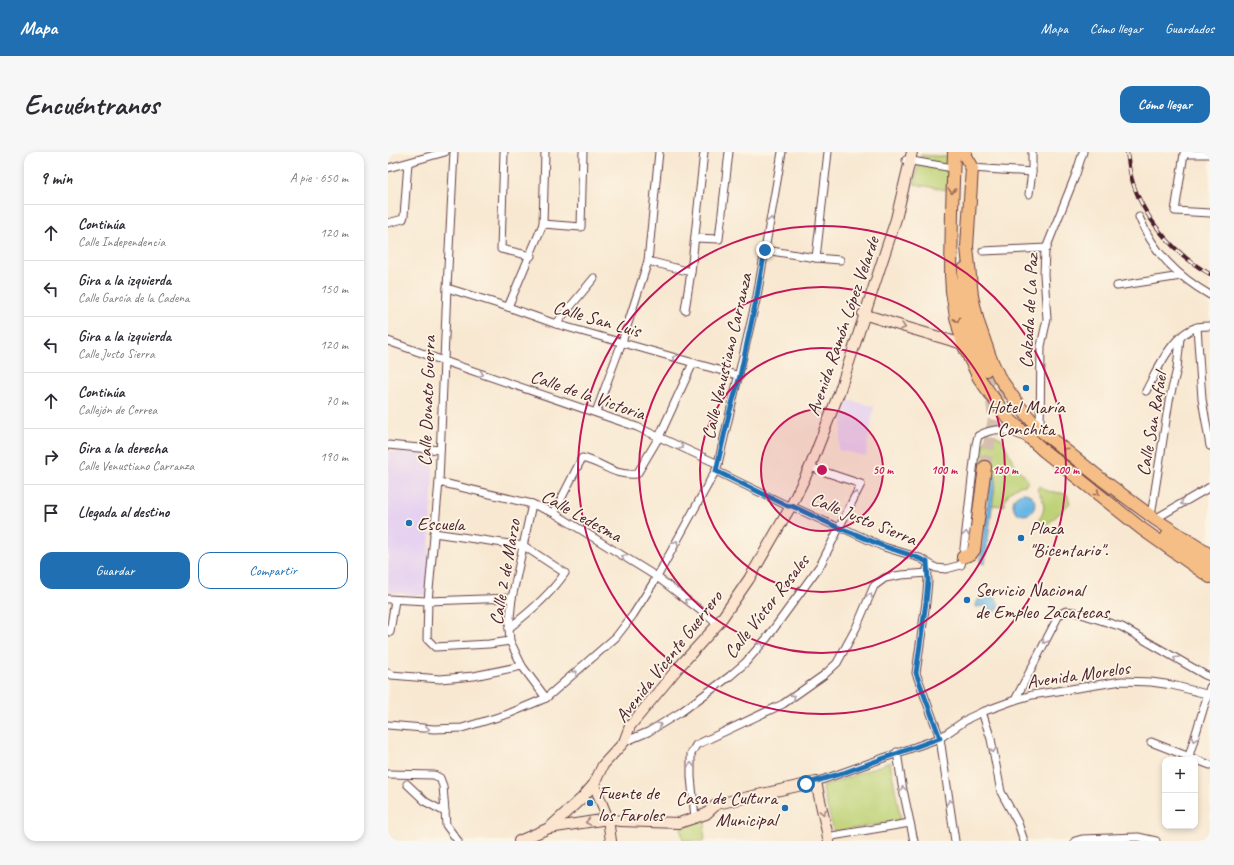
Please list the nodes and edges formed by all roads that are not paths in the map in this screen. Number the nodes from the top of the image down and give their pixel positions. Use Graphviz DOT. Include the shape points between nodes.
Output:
graph roads {
  1 [pos="445,152"];
  2 [pos="454,152"];
  3 [pos="504,152"];
  4 [pos="545,152"];
  5 [pos="584,152"];
  6 [pos="659,152"];
  7 [pos="704,152"];
  8 [pos="729,152"];
  9 [pos="782,152"];
  10 [pos="828,152"];
  11 [pos="954,152"];
  12 [pos="965,152"];
  13 [pos="1032,152"];
  14 [pos="1083,152"];
  15 [pos="1182,153"];
  16 [pos="1210,154"];
  17 [pos="908,156"];
  18 [pos="408,163"];
  19 [pos="388,168"];
  20 [pos="953,168"];
  21 [pos="972,168"];
  22 [pos="1032,172"];
  23 [pos="1029,194"];
  24 [pos="1210,213"];
  25 [pos="1139,217"];
  26 [pos="388,223"];
  27 [pos="543,224"];
  28 [pos="695,238"];
  29 [pos="967,247"];
  30 [pos="1047,248"];
  31 [pos="765,250"];
  32 [pos="983,251"];
  33 [pos="531,256"];
  34 [pos="816,258"];
  35 [pos="840,260"];
  36 [pos="648,262"];
  37 [pos="691,272"];
  38 [pos="1181,276"];
  39 [pos="594,278"];
  40 [pos="1117,286"];
  41 [pos="447,288"];
  42 [pos="1210,295"];
  43 [pos="508,307"];
  44 [pos="685,310"];
  45 [pos="864,314"];
  46 [pos="556,324"];
  47 [pos="1210,326"];
  48 [pos="1197,327"];
  49 [pos="1180,338"];
  50 [pos="388,341"];
  51 [pos="622,342"];
  52 [pos="963,344"];
  53 [pos="444,361"];
  54 [pos="693,363"];
  55 [pos="986,370"];
  56 [pos="740,376"];
  57 [pos="1146,390"];
  58 [pos="596,412"];
  59 [pos="1040,430"];
  60 [pos="659,437"];
  61 [pos="1033,442"];
  62 [pos="388,445"];
  63 [pos="1210,446"];
  64 [pos="440,450"];
  65 [pos="810,466"];
  66 [pos="717,467"];
  67 [pos="985,467"];
  68 [pos="439,482"];
  69 [pos="1210,487"];
  70 [pos="1121,502"];
  71 [pos="532,504"];
  72 [pos="789,509"];
  73 [pos="554,513"];
  74 [pos="1153,517"];
  75 [pos="839,528"];
  76 [pos="434,532"];
  77 [pos="524,546"];
  78 [pos="1210,555"];
  79 [pos="963,557"];
  80 [pos="927,562"];
  81 [pos="1210,566"];
  82 [pos="928,572"];
  83 [pos="657,577"];
  84 [pos="1210,577"];
  85 [pos="512,598"];
  86 [pos="392,599"];
  87 [pos="428,601"];
  88 [pos="718,624"];
  89 [pos="509,628"];
  90 [pos="390,632"];
  91 [pos="510,641"];
  92 [pos="522,666"];
  93 [pos="388,673"];
  94 [pos="1210,677"];
  95 [pos="1209,692"];
  96 [pos="546,698"];
  97 [pos="1014,700"];
  98 [pos="982,712"];
  99 [pos="388,725"];
  100 [pos="940,738"];
  101 [pos="624,742"];
  102 [pos="1151,742"];
  103 [pos="897,752"];
  104 [pos="1189,756"];
  105 [pos="1210,765"];
  106 [pos="388,774"];
  107 [pos="816,782"];
  108 [pos="407,784"];
  109 [pos="594,784"];
  110 [pos="445,812"];
  111 [pos="695,818"];
  112 [pos="608,819"];
  113 [pos="910,823"];
  114 [pos="549,828"];
  115 [pos="827,837"];
  116 [pos="458,841"];
  117 [pos="520,841"];
  118 [pos="611,841"];
  119 [pos="914,841"];
  120 [pos="955,841"];
  121 [pos="1024,841"];
  122 [pos="1075,841"];
  123 [pos="1156,841"];
  1 -- 18 [label="street"];
  2 -- 41 [label="street, Calle Donato Guerra"];
  3 -- 33 [label="street" via="501,249"];
  4 -- 27 [label="street"];
  5 -- 27 [label="street" via="581,227"];
  6 -- 36 [label="street"];
  7 -- 28 [label="street"];
  8 -- 28 [label="street" via="719,239"];
  31 -- 9 [label="street, Calle Venustiano Carranza, one-way"];
  10 -- 34 [label="street"];
  11 -- 20 [label="main road"];
  12 -- 21 [label="main road"];
  13 -- 22 [label="street"];
  14 -- 30 [label="street, Calzada de La Paz"];
  15 -- 16 [label="street"];
  15 -- 24 [label="street" via="1175,210"];
  17 -- 20 [label="street"];
  17 -- 45 [label="street, Avenida Ramón López Velarde" via="896,219"];
  18 -- 19 [label="street"];
  18 -- 26 [label="street" via="403,219"];
  20 -- 52 [label="main road, one-way" via="951,274 956,317"];
  21 -- 22 [label="street"];
  21 -- 29 [label="main road"];
  22 -- 23 [label="street"];
  25 -- 38 [label="street" via="1160,254"];
  27 -- 33 [label="street"];
  28 -- 37 [label="street"];
  29 -- 55 [label="main road" via="962,281 964,301 970,329"];
  29 -- 59 [label="main road" via="972,296 990,357 1003,383"];
  30 -- 32 [label="street"];
  30 -- 59 [label="street, Calzada de La Paz" via="1044,274 1046,319 1041,346"];
  31 -- 34 [label="street"];
  31 -- 56 [label="street, Calle Venustiano Carranza"];
  33 -- 43 [label="street"];
  34 -- 35 [label="street"];
  36 -- 37 [label="street"];
  36 -- 51 [label="street"];
  37 -- 44 [label="street"];
  38 -- 40 [label="street"];
  38 -- 42 [label="street"];
  39 -- 46 [label="street"];
  41 -- 43 [label="street, Calle San Luis"];
  41 -- 53 [label="street, Calle Donato Guerra"];
  43 -- 46 [label="street, Calle San Luis"];
  45 -- 52 [label="street, one-way"];
  45 -- 65 [label="street, Avenida Ramón López Velarde" via="839,393"];
  45 -- 72 [label="street, Avenida Ramón López Velarde" via="836,393"];
  46 -- 51 [label="street, Calle San Luis"];
  47 -- 48 [label="street"];
  48 -- 49 [label="street"];
  48 -- 63 [label="street" via="1202,399"];
  49 -- 57 [label="street" via="1164,356"];
  49 -- 74 [label="street, Calle San Rafael"];
  50 -- 53 [label="street, Calle de la Victoria"];
  54 -- 51 [label="street, Calle San Luis, one-way"];
  51 -- 58 [label="street"];
  52 -- 61 [label="main road" via="979,378 1007,417"];
  53 -- 58 [label="street, Calle de la Victoria, one-way"];
  53 -- 64 [label="street, Calle Donato Guerra"];
  54 -- 56 [label="street, Calle San Luis"];
  54 -- 60 [label="street"];
  56 -- 66 [label="street, Calle Venustiano Carranza"];
  58 -- 60 [label="street, Calle de la Victoria"];
  74 -- 59 [label="main road, one-way"];
  60 -- 66 [label="street, Calle de la Victoria, one-way"];
  60 -- 73 [label="street" via="637,474 611,471 592,460 582,458"];
  79 -- 61 [label="street, one-way" via="978,436 995,429 1005,430"];
  61 -- 84 [label="main road, one-way" via="1142,529"];
  62 -- 64 [label="street"];
  64 -- 68 [label="street, Calle Donato Guerra"];
  65 -- 72 [label="street, Avenida Ramón López Velarde"];
  75 -- 65 [label="street, Calle Víctor Rosales, one-way" via="861,484"];
  66 -- 72 [label="street, Calle de la Victoria"];
  83 -- 66 [label="street, Calle Venustiano Carranza, one-way"];
  67 -- 79 [label="main road" via="974,550"];
  68 -- 71 [label="street, Calle Ledesma"];
  68 -- 76 [label="street, Calle Donato Guerra"];
  69 -- 74 [label="street, one-way"];
  70 -- 81 [label="main road"];
  71 -- 73 [label="street, Calle Ledesma"];
  71 -- 77 [label="street, Calle 2 de Marzo"];
  72 -- 75 [label="street, Calle Justo Sierra"];
  72 -- 88 [label="street, Avenida Vicente Guerrero" via="749,579"];
  83 -- 73 [label="street, Calle Ledesma, one-way"];
  74 -- 78 [label="main road"];
  75 -- 80 [label="street, Calle Justo Sierra"];
  101 -- 75 [label="street, Calle Víctor Rosales, one-way" via="648,732 681,712 744,663 767,638 820,564"];
  76 -- 77 [label="street"];
  76 -- 87 [label="street, Calle Donato Guerra"];
  77 -- 85 [label="street, Calle 2 de Marzo"];
  77 -- 89 [label="street" via="565,573 544,598"];
  79 -- 80 [label="street, Calle Justo Sierra" via="961,565 946,569 936,568"];
  80 -- 82 [label="street"];
  82 -- 100 [label="street" via="916,673"];
  111 -- 82 [label="street, one-way" via="691,754 696,745 783,704 824,675 837,663 874,586 885,578"];
  88 -- 83 [label="street, Calle Ledesma, one-way"];
  96 -- 83 [label="street, Calle Venustiano Carranza, one-way" via="616,637"];
  85 -- 87 [label="street"];
  85 -- 89 [label="street, Calle 2 de Marzo"];
  86 -- 87 [label="street"];
  86 -- 90 [label="street"];
  87 -- 91 [label="street, Calle Donato Guerra" via="427,639 435,647"];
  88 -- 101 [label="street, Avenida Vicente Guerrero" via="630,726"];
  89 -- 91 [label="street, Calle 2 de Marzo"];
  91 -- 92 [label="street, Calle 2 de Marzo"];
  92 -- 93 [label="street" via="474,676 440,679"];
  92 -- 96 [label="street, Calle 2 de Marzo"];
  94 -- 97 [label="street, one-way" via="1122,627 1066,611 1059,616"];
  95 -- 97 [label="street, Avenida Morelos" via="1158,683 1122,681"];
  95 -- 104 [label="street, one-way"];
  99 -- 96 [label="street, Calle Venustiano Carranza, one-way" via="434,729 462,728 508,714"];
  97 -- 98 [label="street, Avenida Morelos"];
  98 -- 100 [label="street, Avenida Morelos"];
  98 -- 121 [label="street, one-way" via="991,739 1001,792 1018,823"];
  100 -- 103 [label="street, Avenida Morelos"];
  120 -- 100 [label="street, one-way"];
  101 -- 109 [label="street, Avenida Vicente Guerrero" via="604,765"];
  102 -- 104 [label="street"];
  103 -- 107 [label="street, Avenida Morelos"];
  113 -- 103 [label="street, one-way"];
  104 -- 105 [label="street"];
  106 -- 110 [label="street" via="434,775 440,778"];
  107 -- 111 [label="street" via="717,804 706,814"];
  107 -- 115 [label="street, one-way"];
  108 -- 110 [label="street" via="426,802"];
  109 -- 112 [label="street"];
  109 -- 114 [label="street, Avenida Vicente Guerrero"];
  110 -- 116 [label="street" via="446,825"];
  111 -- 112 [label="street" via="679,823"];
  112 -- 114 [label="street, one-way"];
  112 -- 118 [label="street"];
  113 -- 115 [label="street"];
  113 -- 119 [label="street"];
  114 -- 117 [label="street"];
  122 -- 123 [label="street" via="1138,837"];
}
